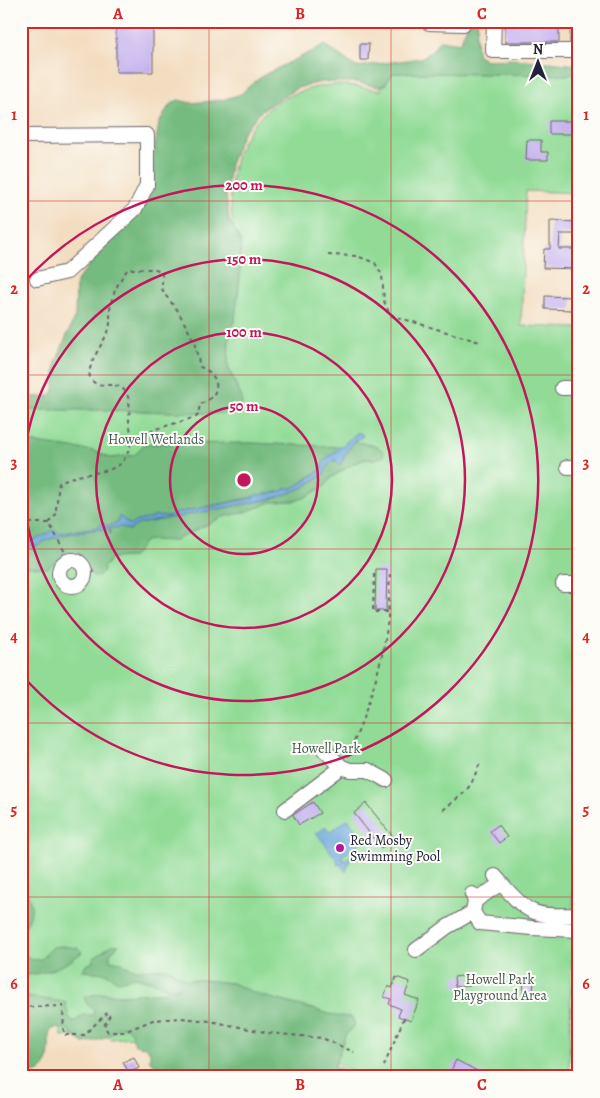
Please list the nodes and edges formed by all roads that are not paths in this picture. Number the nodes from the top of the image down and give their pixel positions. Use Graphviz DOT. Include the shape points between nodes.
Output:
graph roads {
  1 [pos="429,21"];
  2 [pos="464,21"];
  3 [pos="494,21"];
  4 [pos="578,21"];
  5 [pos="21,136"];
  6 [pos="37,279"];
  7 [pos="562,388"];
  8 [pos="579,388"];
  9 [pos="563,584"];
  10 [pos="579,584"];
  11 [pos="324,750"];
  12 [pos="342,767"];
  13 [pos="386,780"];
  14 [pos="286,810"];
  15 [pos="474,902"];
  16 [pos="579,915"];
  17 [pos="579,930"];
  18 [pos="416,950"];
  1 -- 2 [label="lane" via="463,24"];
  3 -- 4 [label="lane" via="493,50 577,51"];
  5 -- 6 [label="lane" via="147,135 147,184 136,209 67,272"];
  7 -- 8 [label="lane"];
  9 -- 10 [label="lane"];
  11 -- 12 [label="lane"];
  12 -- 13 [label="lane" via="368,770"];
  12 -- 14 [label="lane"];
  15 -- 16 [label="lane" via="500,881 532,911"];
  15 -- 17 [label="lane" via="480,923"];
  15 -- 18 [label="lane"];
}
